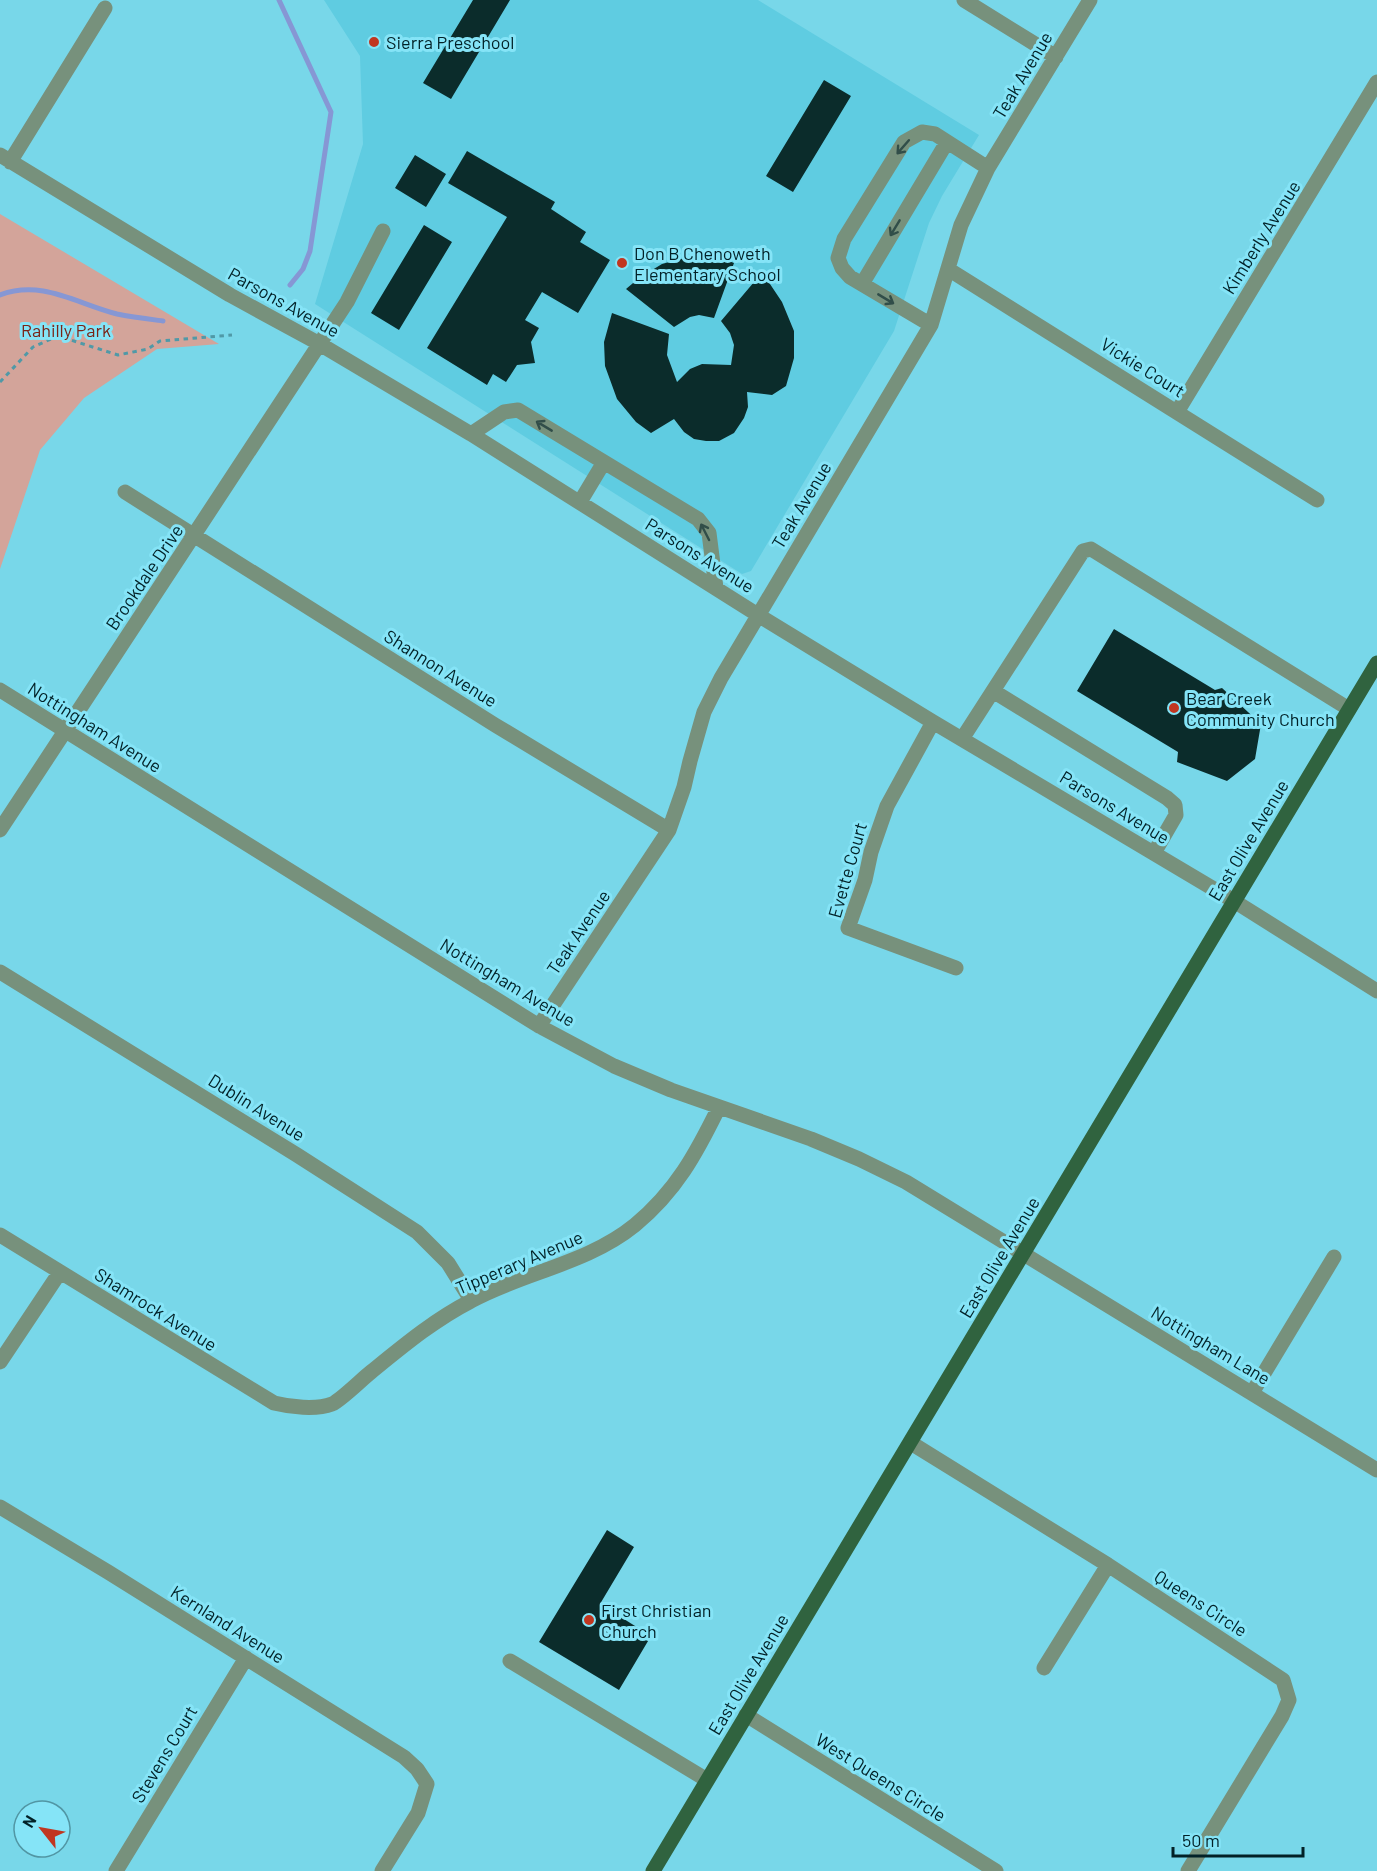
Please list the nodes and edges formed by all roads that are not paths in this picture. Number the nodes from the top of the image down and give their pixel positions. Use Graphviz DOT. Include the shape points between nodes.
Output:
graph roads {
  1 [pos="964,0"];
  2 [pos="1090,0"];
  3 [pos="105,8"];
  4 [pos="1056,57"];
  5 [pos="1377,82"];
  6 [pos="947,142"];
  7 [pos="5,159"];
  8 [pos="988,168"];
  9 [pos="383,231"];
  10 [pos="948,269"];
  11 [pos="862,284"];
  12 [pos="931,325"];
  13 [pos="318,344"];
  14 [pos="1177,412"];
  15 [pos="471,434"];
  16 [pos="604,462"];
  17 [pos="125,492"];
  18 [pos="1317,500"];
  19 [pos="580,502"];
  20 [pos="194,536"];
  21 [pos="716,588"];
  22 [pos="758,615"];
  23 [pos="1377,663"];
  24 [pos="0,690"];
  25 [pos="993,691"];
  26 [pos="1349,709"];
  27 [pos="933,722"];
  28 [pos="64,732"];
  29 [pos="962,739"];
  30 [pos="0,830"];
  31 [pos="669,830"];
  32 [pos="1154,853"];
  33 [pos="1234,901"];
  34 [pos="956,968"];
  35 [pos="0,972"];
  36 [pos="1377,991"];
  37 [pos="539,1026"];
  38 [pos="718,1107"];
  39 [pos="0,1235"];
  40 [pos="1023,1254"];
  41 [pos="1334,1257"];
  42 [pos="60,1272"];
  43 [pos="471,1300"];
  44 [pos="0,1362"];
  45 [pos="1252,1393"];
  46 [pos="296,1408"];
  47 [pos="911,1443"];
  48 [pos="1377,1470"];
  49 [pos="0,1507"];
  50 [pos="1108,1565"];
  51 [pos="246,1658"];
  52 [pos="510,1661"];
  53 [pos="1044,1668"];
  54 [pos="746,1715"];
  55 [pos="707,1780"];
  56 [pos="116,1871"];
  57 [pos="382,1871"];
  58 [pos="653,1871"];
  59 [pos="996,1871"];
  60 [pos="1188,1871"];
  1 -- 4 [label="street"];
  2 -- 4 [label="street, Teak Avenue"];
  3 -- 7 [label="street"];
  4 -- 8 [label="street, Teak Avenue"];
  5 -- 14 [label="street, Kimberly Avenue"];
  6 -- 8 [label="street"];
  6 -- 11 [label="street, one-way"];
  6 -- 11 [label="street, one-way" via="922,132 904,142 844,239 838,258 850,277"];
  7 -- 13 [label="street, Parsons Avenue"];
  8 -- 10 [label="street, Teak Avenue" via="961,225"];
  9 -- 13 [label="street, Brookdale Drive" via="347,302"];
  10 -- 12 [label="street, Teak Avenue"];
  10 -- 14 [label="street, Vickie Court"];
  11 -- 12 [label="street, one-way"];
  12 -- 22 [label="street, Teak Avenue"];
  13 -- 15 [label="street, Parsons Avenue"];
  13 -- 20 [label="street, Brookdale Drive"];
  14 -- 18 [label="street, Vickie Court"];
  16 -- 15 [label="street, one-way" via="518,410 504,412"];
  15 -- 19 [label="street, Parsons Avenue"];
  16 -- 19 [label="street"];
  21 -- 16 [label="street, one-way" via="709,533 698,519"];
  17 -- 20 [label="street, Shannon Avenue"];
  19 -- 21 [label="street, Parsons Avenue"];
  20 -- 28 [label="street, Brookdale Drive"];
  20 -- 31 [label="street, Shannon Avenue"];
  21 -- 22 [label="street, Parsons Avenue"];
  22 -- 27 [label="street, Parsons Avenue"];
  22 -- 31 [label="street, Teak Avenue" via="704,712"];
  23 -- 26 [label="main road, East Olive Avenue"];
  24 -- 28 [label="street, Nottingham Avenue"];
  25 -- 26 [label="street" via="1083,551 1091,549"];
  25 -- 29 [label="street"];
  25 -- 32 [label="street" via="1175,805 1176,815"];
  26 -- 33 [label="main road, East Olive Avenue"];
  27 -- 29 [label="street, Parsons Avenue"];
  27 -- 34 [label="street, Evette Court" via="887,806 848,928"];
  28 -- 30 [label="street, Brookdale Drive"];
  28 -- 37 [label="street, Nottingham Avenue"];
  29 -- 32 [label="street, Parsons Avenue"];
  31 -- 37 [label="street, Teak Avenue"];
  32 -- 33 [label="street, Parsons Avenue"];
  33 -- 36 [label="street, Parsons Avenue"];
  33 -- 40 [label="main road, East Olive Avenue"];
  35 -- 43 [label="street, Dublin Avenue" via="417,1232 448,1263"];
  37 -- 38 [label="street, Nottingham Avenue" via="615,1066"];
  38 -- 40 [label="street, Nottingham Avenue" via="859,1159 906,1182"];
  38 -- 43 [label="street, Tipperary Avenue" via="696,1155 635,1225 603,1248"];
  39 -- 42 [label="street, Shamrock Avenue"];
  40 -- 45 [label="street, Nottingham Lane"];
  40 -- 47 [label="main road, East Olive Avenue"];
  41 -- 45 [label="street"];
  42 -- 44 [label="street"];
  42 -- 46 [label="street, Shamrock Avenue" via="274,1403"];
  43 -- 46 [label="street, Tipperary Avenue" via="415,1336 333,1404"];
  45 -- 48 [label="street, Nottingham Lane"];
  47 -- 50 [label="street, Queens Circle"];
  47 -- 54 [label="main road, East Olive Avenue"];
  49 -- 51 [label="street, Kernland Avenue"];
  50 -- 53 [label="street"];
  50 -- 60 [label="street, Queens Circle" via="1284,1680 1289,1700 1282,1716"];
  51 -- 56 [label="street, Stevens Court"];
  51 -- 57 [label="street, Kernland Avenue" via="404,1757 427,1784 418,1813"];
  52 -- 55 [label="street"];
  54 -- 55 [label="main road, East Olive Avenue"];
  54 -- 59 [label="street, West Queens Circle"];
  55 -- 58 [label="main road, East Olive Avenue"];
}
